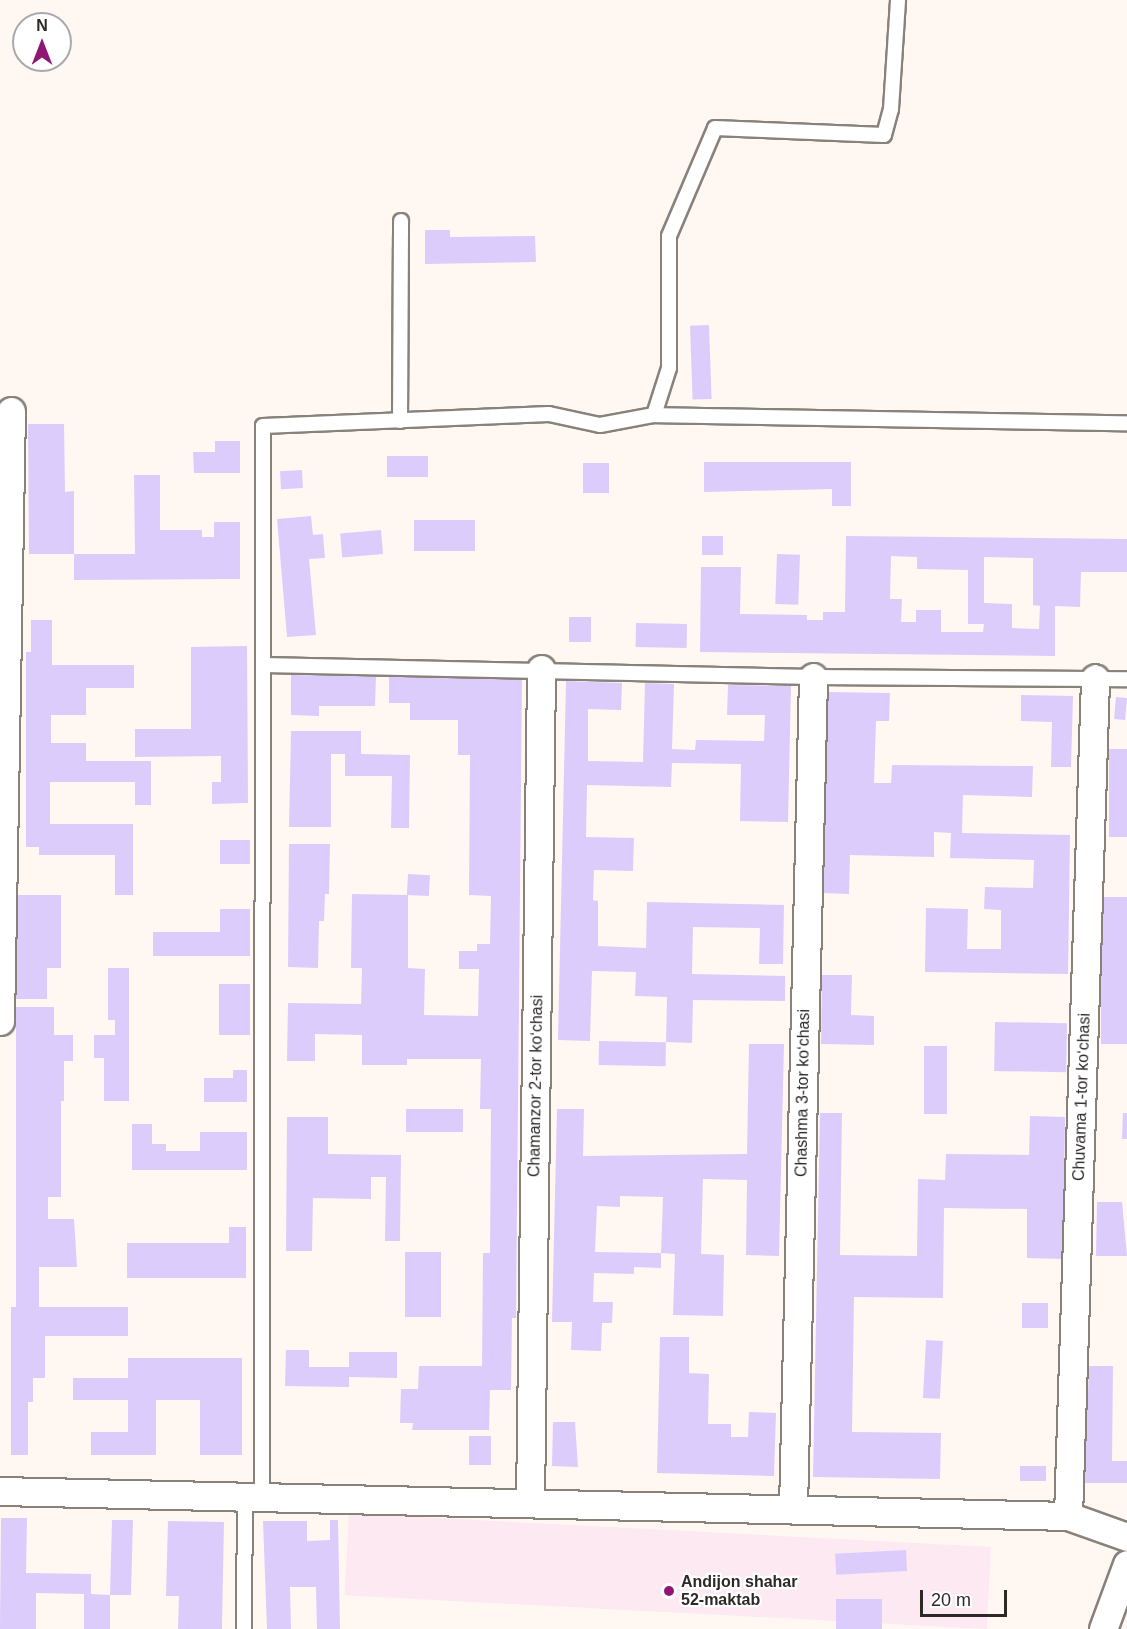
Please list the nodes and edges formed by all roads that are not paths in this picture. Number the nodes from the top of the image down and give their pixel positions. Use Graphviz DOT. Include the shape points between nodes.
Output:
graph roads {
  1 [pos="898,0"];
  2 [pos="401,221"];
  3 [pos="11,411"];
  4 [pos="654,416"];
  5 [pos="400,421"];
  6 [pos="1127,423"];
  7 [pos="264,665"];
  8 [pos="541,669"];
  9 [pos="813,677"];
  10 [pos="1095,678"];
  11 [pos="1127,679"];
  12 [pos="0,1021"];
  13 [pos="0,1491"];
  14 [pos="254,1495"];
  15 [pos="530,1502"];
  16 [pos="793,1508"];
  17 [pos="1068,1516"];
  18 [pos="1127,1537"];
  19 [pos="1127,1564"];
  20 [pos="244,1629"];
  21 [pos="1103,1629"];
  1 -- 4 [label="lane" via="891,109 884,135 715,128 669,236 669,368"];
  2 -- 5 [label="lane"];
  3 -- 12 [label="street"];
  4 -- 5 [label="lane" via="600,425 549,414"];
  4 -- 6 [label="lane"];
  5 -- 7 [label="lane" via="263,426"];
  7 -- 8 [label="lane"];
  7 -- 14 [label="lane"];
  8 -- 9 [label="lane"];
  8 -- 15 [label="street, Chamanzor 2-tor koʻchasi"];
  9 -- 10 [label="lane"];
  9 -- 16 [label="street, Chashma 3-tor koʻchasi"];
  10 -- 11 [label="lane"];
  10 -- 17 [label="street, Chuvama 1-tor koʻchasi"];
  13 -- 14 [label="street"];
  14 -- 15 [label="street"];
  14 -- 20 [label="lane"];
  15 -- 16 [label="street"];
  16 -- 17 [label="street"];
  17 -- 18 [label="street"];
  19 -- 21 [label="street"];
}
